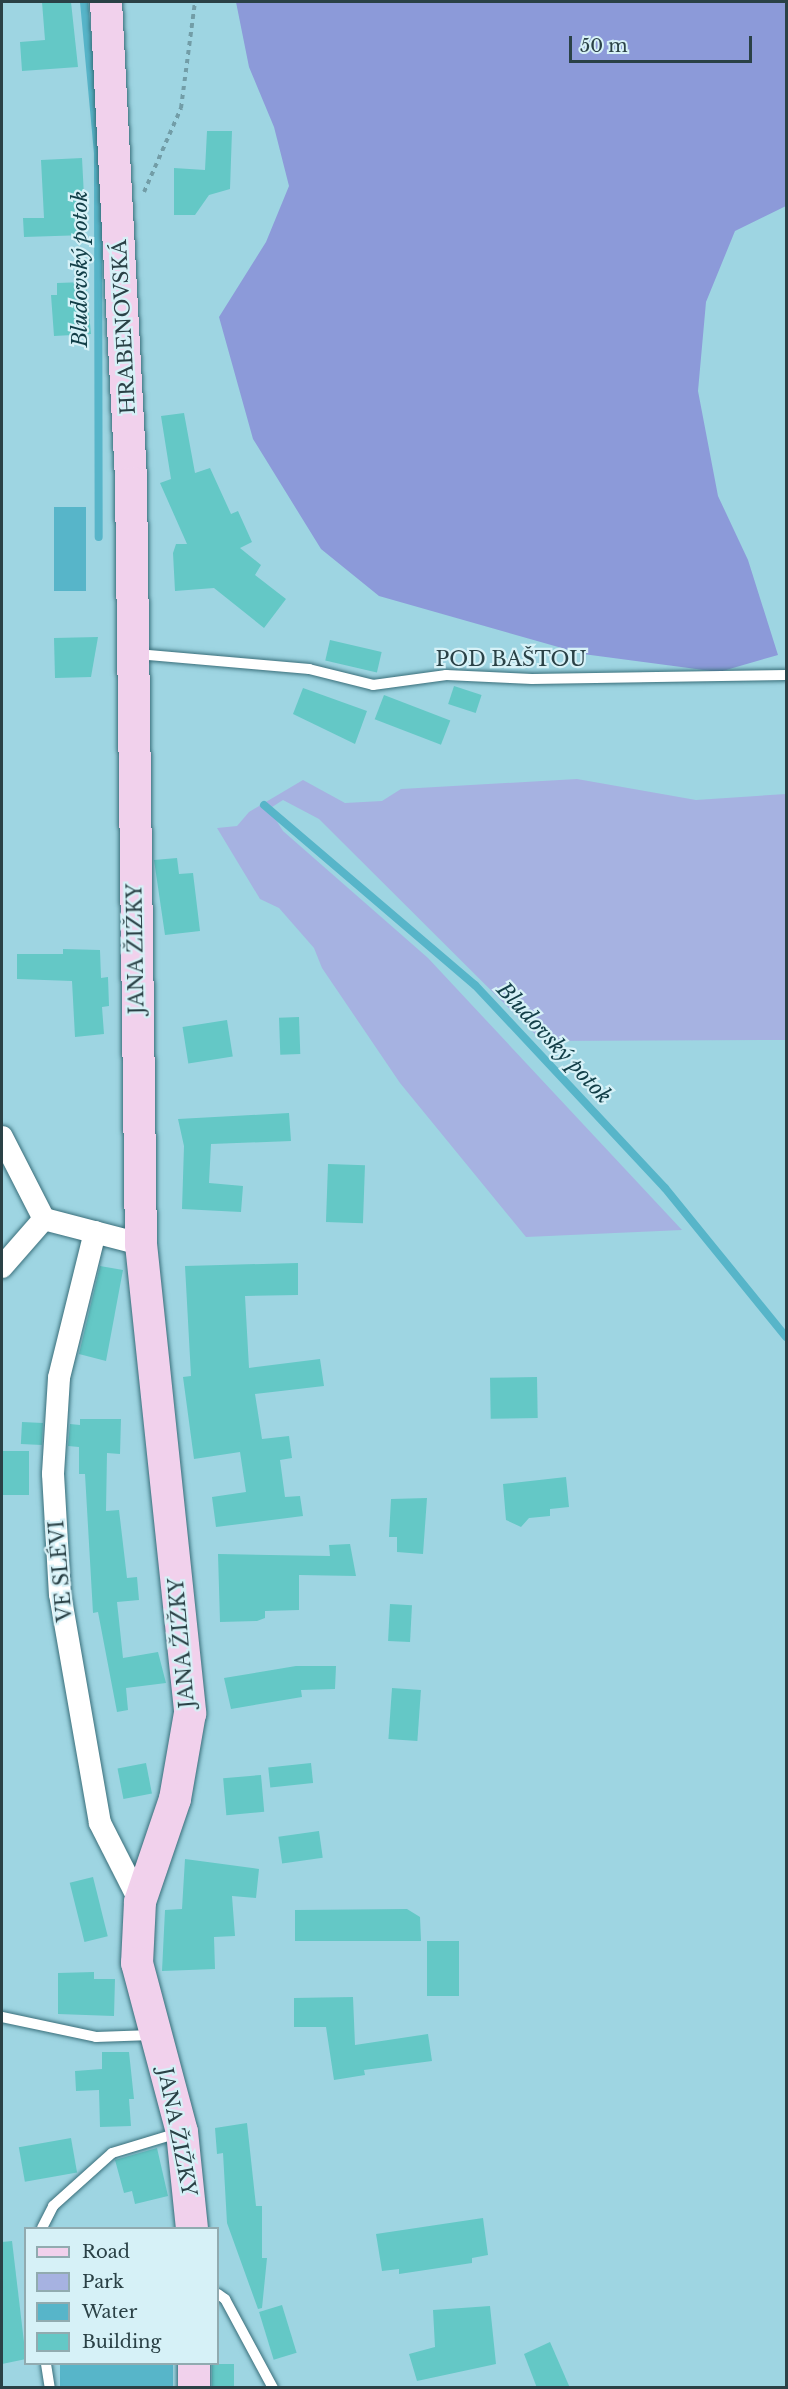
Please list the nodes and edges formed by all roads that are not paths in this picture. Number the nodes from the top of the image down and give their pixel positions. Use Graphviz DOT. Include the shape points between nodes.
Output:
graph roads {
  1 [pos="106,2"];
  2 [pos="130,653"];
  3 [pos="786,675"];
  4 [pos="2,1137"];
  5 [pos="44,1219"];
  6 [pos="95,1232"];
  7 [pos="141,1244"];
  8 [pos="2,1268"];
  9 [pos="140,1902"];
  10 [pos="2,2017"];
  11 [pos="157,2035"];
  12 [pos="182,2132"];
  13 [pos="43,2227"];
  14 [pos="192,2227"];
  15 [pos="219,2295"];
  16 [pos="46,2365"];
  17 [pos="194,2365"];
  18 [pos="50,2388"];
  19 [pos="194,2388"];
  20 [pos="273,2388"];
  1 -- 2 [label="street, HRABENOVSKÁ" via="131,483"];
  2 -- 3 [label="lane, POD BAŠTOU" via="309,669 373,685 446,675 532,679"];
  2 -- 7 [label="street, JANA ŽIŽKY"];
  4 -- 5 [label="street"];
  5 -- 6 [label="street"];
  5 -- 8 [label="street"];
  6 -- 7 [label="street"];
  6 -- 9 [label="street, VE SLÉVI" via="59,1378 52,1474 60,1594 100,1823"];
  7 -- 9 [label="street, JANA ŽIŽKY" via="190,1713 175,1799"];
  9 -- 11 [label="street, JANA ŽIŽKY" via="137,1963"];
  10 -- 11 [label="lane" via="96,2037"];
  11 -- 12 [label="street, JANA ŽIŽKY"];
  12 -- 13 [label="lane" via="112,2153 53,2206"];
  12 -- 14 [label="street, JANA ŽIŽKY"];
  15 -- 20 [label="lane" via="225,2299"];
  16 -- 18 [label="lane"];
  17 -- 19 [label="street"];
}
